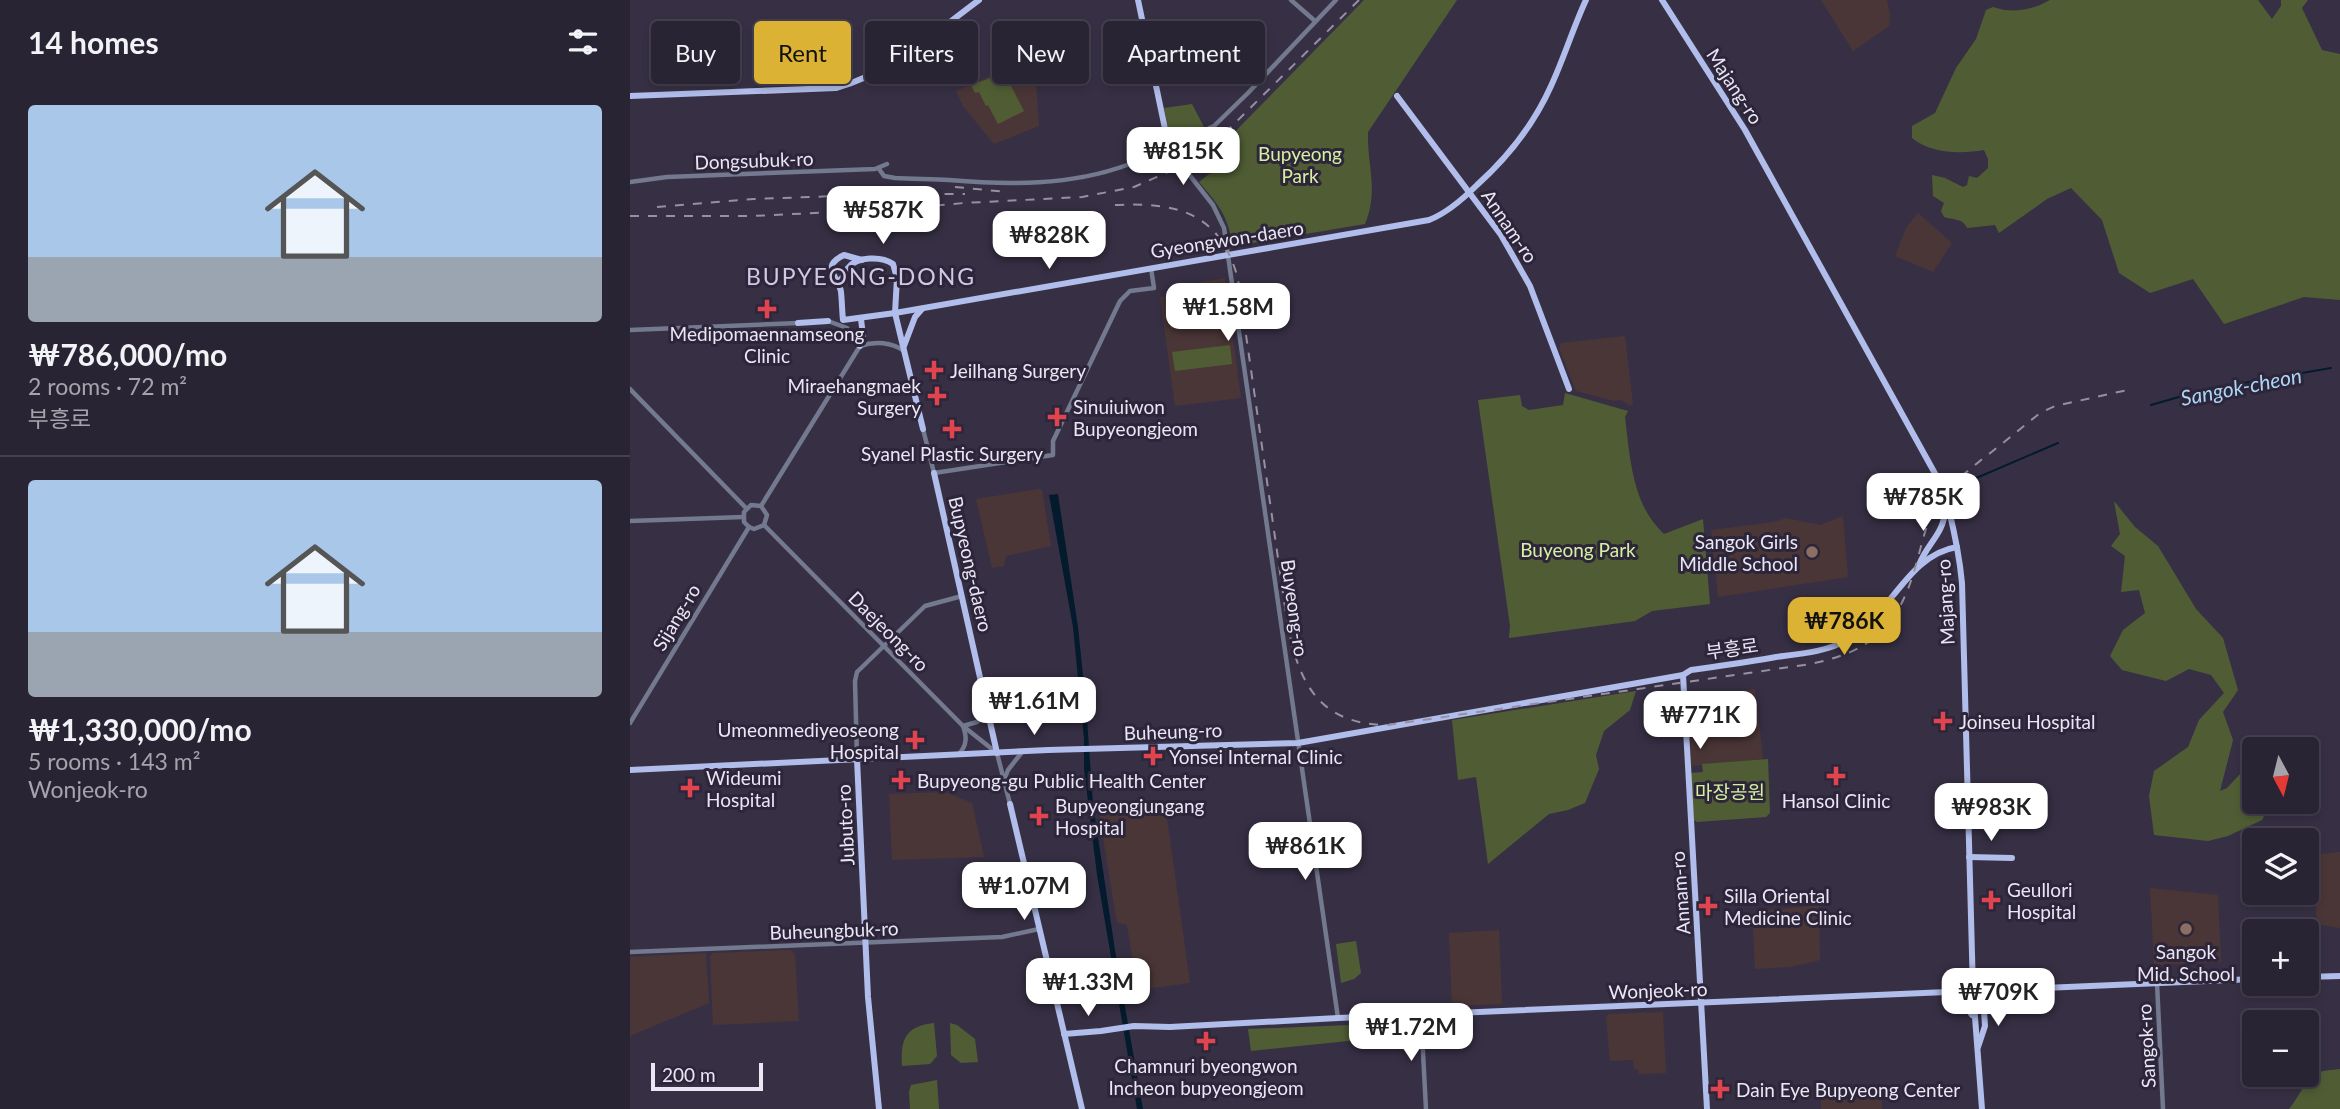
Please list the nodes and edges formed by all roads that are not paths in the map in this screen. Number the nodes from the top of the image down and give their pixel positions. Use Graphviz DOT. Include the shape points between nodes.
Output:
graph roads {
  1 [pos="979,0"];
  2 [pos="1138,0"];
  3 [pos="1291,0"];
  4 [pos="1336,0"];
  5 [pos="1586,0"];
  6 [pos="1662,0"];
  7 [pos="1315,21"];
  8 [pos="630,96"];
  9 [pos="1397,96"];
  10 [pos="1171,150"];
  11 [pos="887,164"];
  12 [pos="879,169"];
  13 [pos="630,182"];
  14 [pos="1468,193"];
  15 [pos="1228,255"];
  16 [pos="862,260"];
  17 [pos="1151,267"];
  18 [pos="837,283"];
  19 [pos="926,307"];
  20 [pos="895,313"];
  21 [pos="861,319"];
  22 [pos="842,320"];
  23 [pos="828,321"];
  24 [pos="798,323"];
  25 [pos="630,330"];
  26 [pos="859,346"];
  27 [pos="904,349"];
  28 [pos="630,389"];
  29 [pos="1569,389"];
  30 [pos="923,429"];
  31 [pos="934,473"];
  32 [pos="1947,502"];
  33 [pos="761,506"];
  34 [pos="746,508"];
  35 [pos="743,517"];
  36 [pos="630,521"];
  37 [pos="764,525"];
  38 [pos="749,527"];
  39 [pos="1957,547"];
  40 [pos="1917,568"];
  41 [pos="962,596"];
  42 [pos="884,646"];
  43 [pos="1683,675"];
  44 [pos="989,711"];
  45 [pos="630,723"];
  46 [pos="964,726"];
  47 [pos="1298,743"];
  48 [pos="1023,752"];
  49 [pos="997,753"];
  50 [pos="959,755"];
  51 [pos="857,759"];
  52 [pos="630,770"];
  53 [pos="1004,781"];
  54 [pos="1010,804"];
  55 [pos="1969,857"];
  56 [pos="2012,858"];
  57 [pos="1039,929"];
  58 [pos="865,943"];
  59 [pos="630,952"];
  60 [pos="2340,976"];
  61 [pos="2319,977"];
  62 [pos="2242,979"];
  63 [pos="2157,982"];
  64 [pos="1989,990"];
  65 [pos="1973,991"];
  66 [pos="1941,993"];
  67 [pos="1703,1004"];
  68 [pos="1421,1015"];
  69 [pos="1338,1018"];
  70 [pos="1975,1023"];
  71 [pos="1064,1034"];
  72 [pos="1978,1049"];
  73 [pos="879,1109"];
  74 [pos="1082,1109"];
  75 [pos="1426,1109"];
  76 [pos="1707,1109"];
  77 [pos="1982,1109"];
  78 [pos="2163,1109"];
  1 -- 8 [label="main road" via="859,82 836,88"];
  2 -- 10 [label="main road"];
  3 -- 7 [label="street"];
  4 -- 7 [label="street, Dongsubuk-ro"];
  5 -- 14 [label="main road, Gyeongwon-daero" via="1550,89 1522,136"];
  6 -- 32 [label="main road, Majang-ro" via="1782,194"];
  7 -- 10 [label="street, Dongsubuk-ro" via="1228,114"];
  9 -- 14 [label="main road, Annam-ro"];
  10 -- 12 [label="street, Dongsubuk-ro" via="1112,171 1048,182 917,180 884,176"];
  10 -- 15 [label="street, Buyeong-ro" via="1213,205 1224,228"];
  11 -- 12 [label="street, Dongsubuk-ro"];
  12 -- 13 [label="street, Dongsubuk-ro"];
  14 -- 15 [label="main road, Gyeongwon-daero" via="1429,220"];
  14 -- 29 [label="main road, Annam-ro" via="1501,236 1530,286"];
  15 -- 17 [label="main road, Gyeongwon-daero"];
  15 -- 47 [label="street, Buyeong-ro"];
  16 -- 18 [label="main road" via="848,268"];
  16 -- 18 [label="main road" via="848,255 835,261 832,268"];
  16 -- 20 [label="main road, Bupyeong-daero" via="885,259 893,264"];
  17 -- 19 [label="main road, Gyeongwon-daero"];
  17 -- 31 [label="street" via="1154,288 1129,291 1121,299 1053,441 1053,455"];
  18 -- 22 [label="main road"];
  19 -- 20 [label="main road, Gyeongwon-daero"];
  19 -- 27 [label="main road" via="917,314"];
  20 -- 21 [label="main road, Gyeongwon-daero"];
  20 -- 27 [label="main road, Bupyeong-daero"];
  21 -- 22 [label="main road, Gyeongwon-daero"];
  21 -- 26 [label="main road"];
  22 -- 23 [label="street, Gyeongwon-daero"];
  23 -- 24 [label="main road, Gyeongwon-daero"];
  23 -- 26 [label="street" via="847,328"];
  24 -- 25 [label="street, Gyeongwon-daero"];
  26 -- 27 [label="street" via="892,344"];
  26 -- 33 [label="street"];
  27 -- 30 [label="main road, Bupyeong-daero"];
  28 -- 34 [label="street"];
  30 -- 31 [label="street, Bupyeong-daero"];
  31 -- 41 [label="main road, Bupyeong-daero"];
  32 -- 39 [label="main road, Majang-ro"];
  32 -- 40 [label="main road" via="1939,535"];
  33 -- 34 [label="street"];
  33 -- 37 [label="street" via="767,515"];
  34 -- 35 [label="street"];
  35 -- 36 [label="street"];
  35 -- 38 [label="street"];
  37 -- 38 [label="street"];
  37 -- 42 [label="street, Daejeong-ro"];
  38 -- 45 [label="street, Sijang-ro"];
  39 -- 40 [label="main road, 부흥로" via="1940,551"];
  39 -- 55 [label="main road, Majang-ro" via="1962,583"];
  40 -- 43 [label="main road, 부흥로" via="1872,621 1839,644"];
  41 -- 42 [label="street, Jubuto-ro" via="925,606"];
  41 -- 44 [label="main road, Bupyeong-daero"];
  42 -- 46 [label="street, Daejeong-ro"];
  42 -- 51 [label="street, Jubuto-ro" via="855,675"];
  43 -- 47 [label="main road, 부흥로"];
  43 -- 67 [label="main road, Annam-ro"];
  44 -- 46 [label="street"];
  44 -- 49 [label="main road, Bupyeong-daero"];
  46 -- 49 [label="street, Daejeong-ro"];
  46 -- 50 [label="street" via="965,748"];
  47 -- 48 [label="main road, Buheung-ro"];
  47 -- 69 [label="street, Buyeong-ro"];
  48 -- 49 [label="main road, Buheung-ro"];
  48 -- 53 [label="street"];
  49 -- 50 [label="main road, Buheung-ro"];
  49 -- 53 [label="street, Bupyeong-daero"];
  50 -- 51 [label="main road, Buheung-ro"];
  51 -- 52 [label="main road, Buheung-ro"];
  51 -- 58 [label="main road, Jubuto-ro"];
  53 -- 54 [label="street, Bupyeong-daero"];
  54 -- 57 [label="main road, Bupyeong-daero"];
  55 -- 56 [label="main road"];
  55 -- 65 [label="main road, Majang-ro"];
  57 -- 58 [label="street, Buheungbuk-ro" via="1002,937"];
  57 -- 71 [label="main road, Bupyeong-daero"];
  58 -- 59 [label="street, Buheungbuk-ro"];
  58 -- 73 [label="main road, Jubuto-ro"];
  60 -- 61 [label="main road"];
  62 -- 63 [label="main road, Wonjeok-ro"];
  63 -- 64 [label="main road, Wonjeok-ro"];
  63 -- 78 [label="street, Sangok-ro"];
  64 -- 65 [label="main road, Wonjeok-ro"];
  64 -- 72 [label="main road" via="1983,994 1984,1026"];
  65 -- 66 [label="main road, Wonjeok-ro"];
  65 -- 70 [label="main road, Majang-ro"];
  66 -- 67 [label="main road, Wonjeok-ro"];
  66 -- 70 [label="main road" via="1963,1002"];
  67 -- 68 [label="main road, Wonjeok-ro"];
  67 -- 76 [label="main road, Annam-ro"];
  68 -- 69 [label="main road, Wonjeok-ro"];
  68 -- 75 [label="street"];
  69 -- 71 [label="main road, Wonjeok-ro" via="1134,1026"];
  70 -- 72 [label="main road, Majang-ro"];
  71 -- 74 [label="main road, Bupyeong-daero"];
  72 -- 77 [label="main road, Majang-ro"];
}
